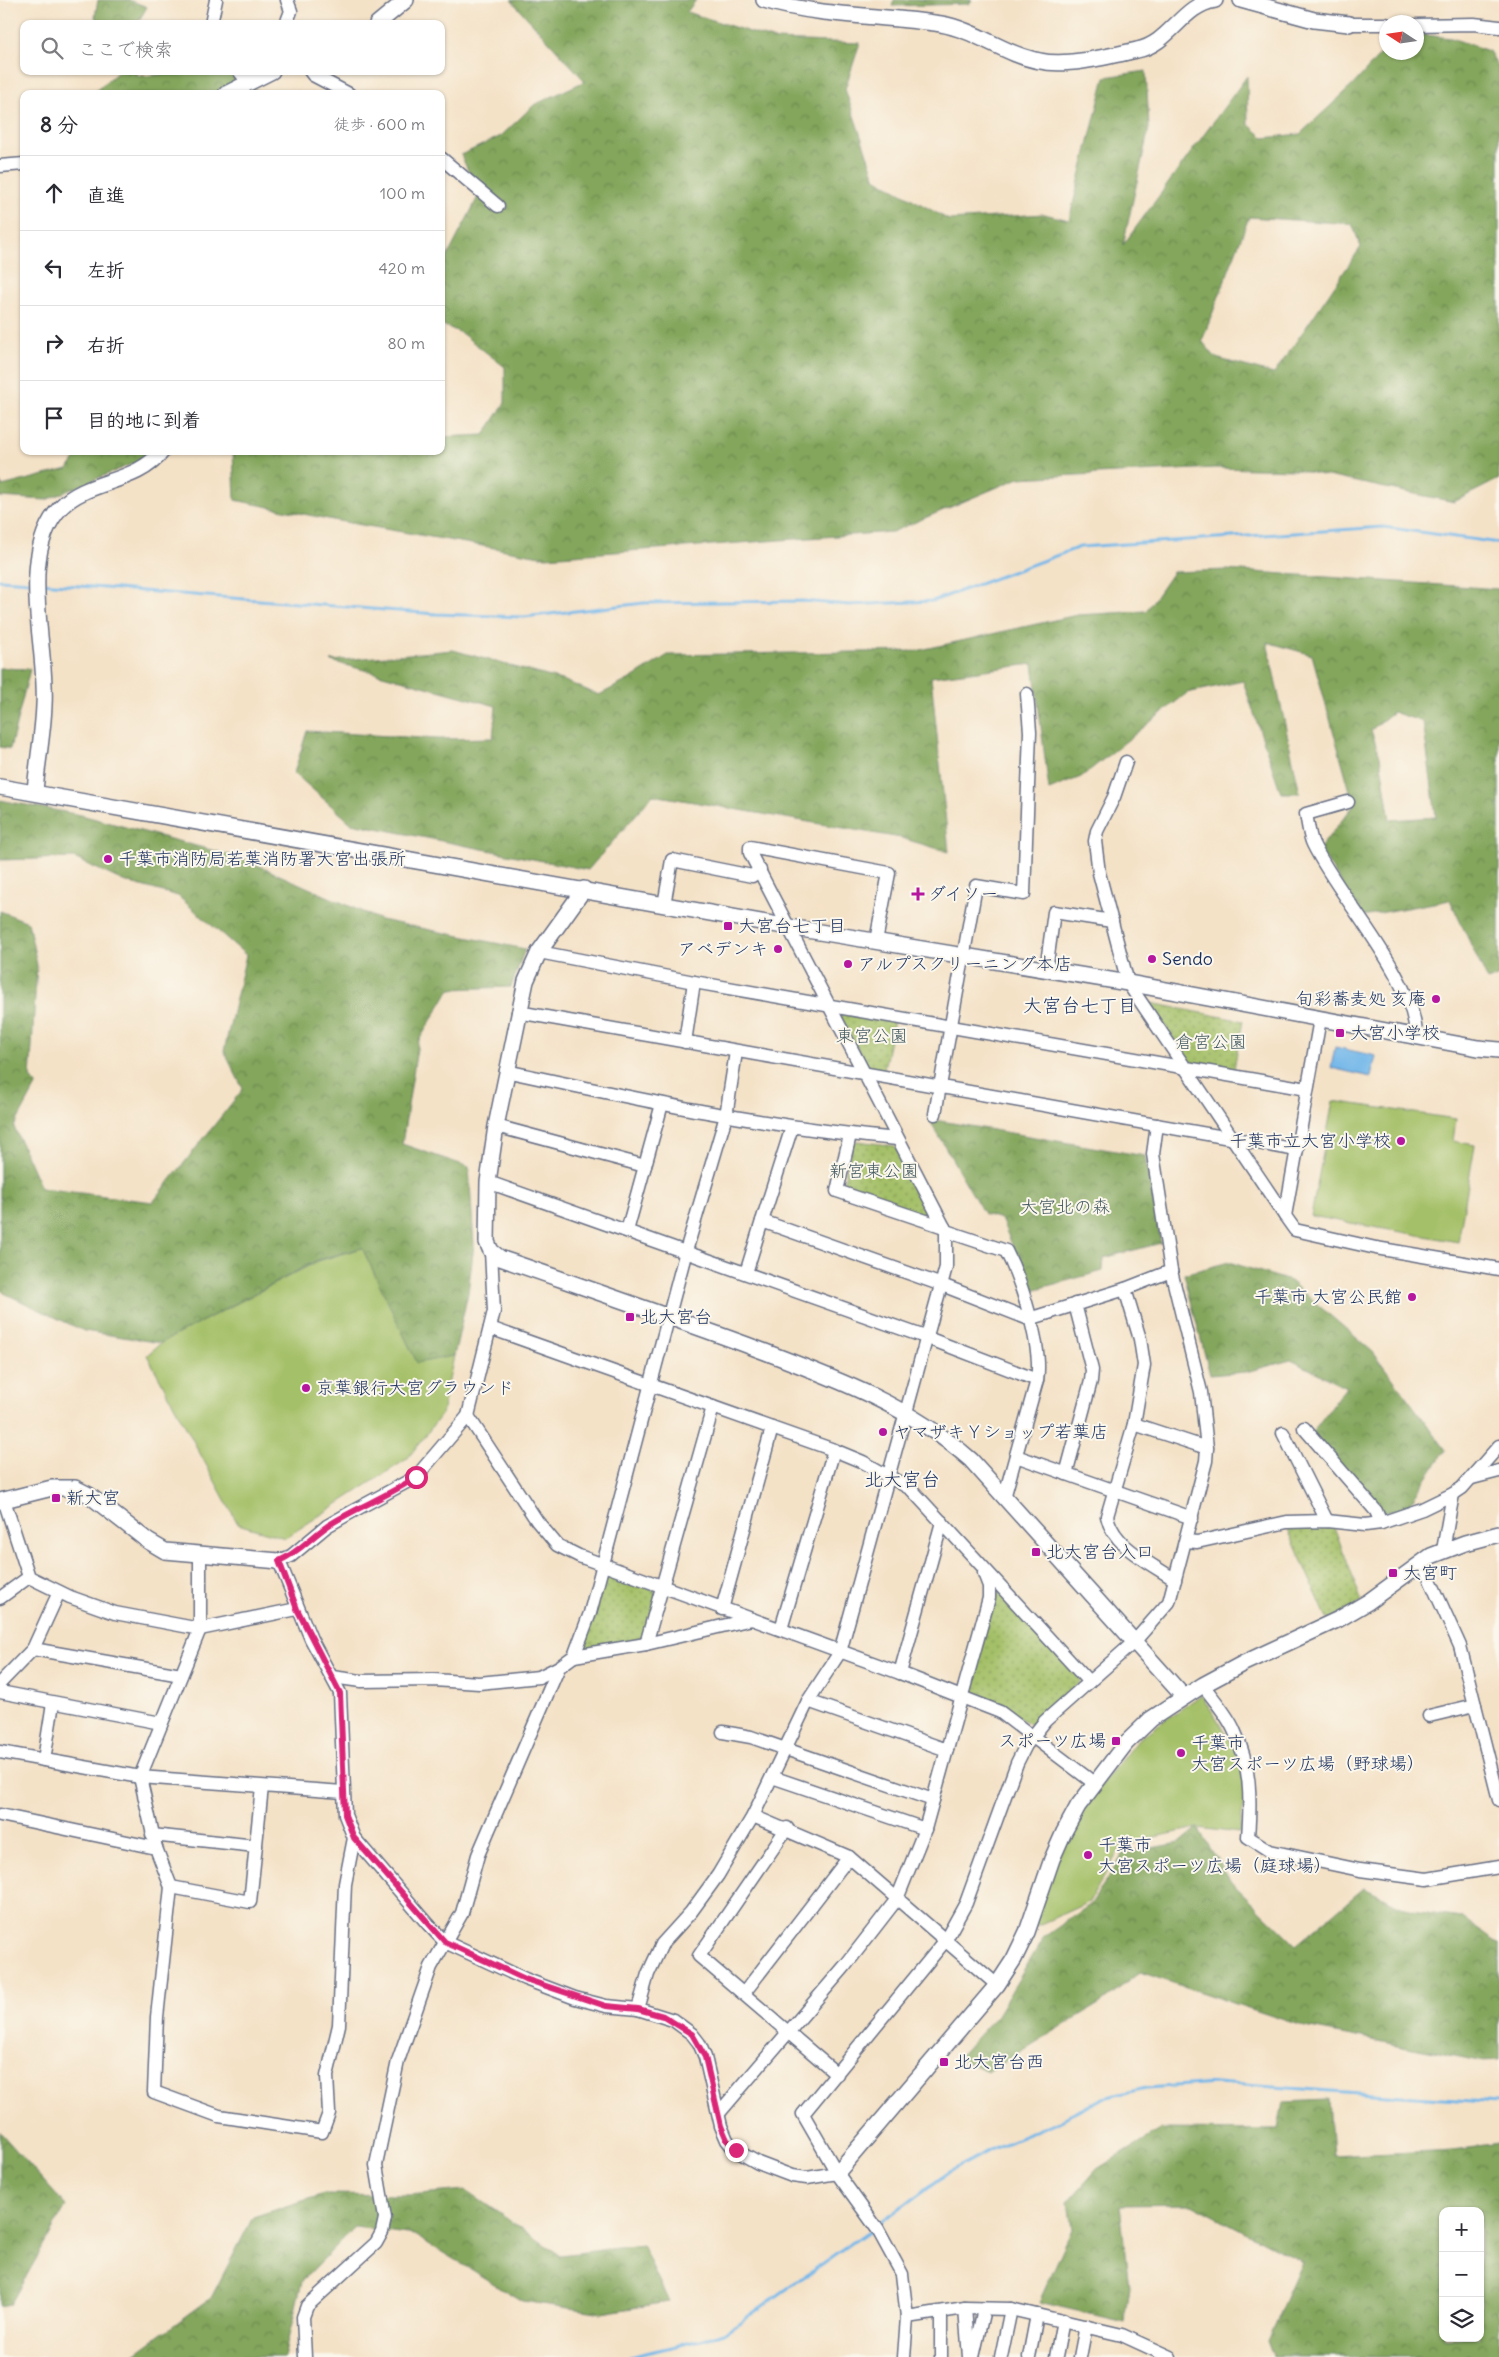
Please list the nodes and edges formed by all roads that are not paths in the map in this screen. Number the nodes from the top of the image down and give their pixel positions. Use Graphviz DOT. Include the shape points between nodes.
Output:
graph roads {
  1 [pos="216,0"];
  2 [pos="287,0"];
  3 [pos="406,0"];
  4 [pos="764,0"];
  5 [pos="1215,0"];
  6 [pos="1241,0"];
  7 [pos="212,20"];
  8 [pos="288,20"];
  9 [pos="382,20"];
  10 [pos="1349,24"];
  11 [pos="1379,24"];
  12 [pos="1424,25"];
  13 [pos="1499,27"];
  14 [pos="260,75"];
  15 [pos="312,75"];
  16 [pos="245,82"];
  17 [pos="232,90"];
  18 [pos="340,90"];
  19 [pos="445,161"];
  20 [pos="20,164"];
  21 [pos="0,166"];
  22 [pos="498,206"];
  23 [pos="158,455"];
  24 [pos="1027,694"];
  25 [pos="1126,762"];
  26 [pos="0,787"];
  27 [pos="35,792"];
  28 [pos="1348,802"];
  29 [pos="760,870"];
  30 [pos="584,889"];
  31 [pos="664,905"];
  32 [pos="1112,921"];
  33 [pos="789,927"];
  34 [pos="876,941"];
  35 [pos="539,952"];
  36 [pos="962,956"];
  37 [pos="1046,970"];
  38 [pos="694,982"];
  39 [pos="1128,983"];
  40 [pos="830,1006"];
  41 [pos="518,1012"];
  42 [pos="1320,1019"];
  43 [pos="950,1028"];
  44 [pos="1416,1036"];
  45 [pos="685,1042"];
  46 [pos="1499,1050"];
  47 [pos="736,1052"];
  48 [pos="1184,1067"];
  49 [pos="506,1071"];
  50 [pos="865,1072"];
  51 [pos="940,1086"];
  52 [pos="1308,1089"];
  53 [pos="662,1104"];
  54 [pos="935,1114"];
  55 [pos="726,1116"];
  56 [pos="1157,1125"];
  57 [pos="496,1126"];
  58 [pos="792,1127"];
  59 [pos="850,1135"];
  60 [pos="1231,1138"];
  61 [pos="897,1140"];
  62 [pos="1297,1150"];
  63 [pos="645,1166"];
  64 [pos="488,1182"];
  65 [pos="1285,1216"];
  66 [pos="762,1221"];
  67 [pos="945,1229"];
  68 [pos="628,1231"];
  69 [pos="491,1251"];
  70 [pos="686,1251"];
  71 [pos="1499,1269"];
  72 [pos="1171,1271"];
  73 [pos="746,1273"];
  74 [pos="942,1285"];
  75 [pos="1125,1289"];
  76 [pos="1075,1304"];
  77 [pos="670,1317"];
  78 [pos="1029,1319"];
  79 [pos="490,1328"];
  80 [pos="925,1337"];
  81 [pos="1037,1380"];
  82 [pos="652,1385"];
  83 [pos="713,1407"];
  84 [pos="907,1414"];
  85 [pos="468,1416"];
  86 [pos="1134,1424"];
  87 [pos="772,1428"];
  88 [pos="1304,1428"];
  89 [pos="1283,1433"];
  90 [pos="1499,1446"];
  91 [pos="1207,1448"];
  92 [pos="834,1450"];
  93 [pos="1016,1456"];
  94 [pos="1499,1471"];
  95 [pos="1066,1474"];
  96 [pos="889,1476"];
  97 [pos="1472,1478"];
  98 [pos="1114,1491"];
  99 [pos="1453,1494"];
  100 [pos="1004,1498"];
  101 [pos="2,1501"];
  102 [pos="1192,1518"];
  103 [pos="1327,1520"];
  104 [pos="942,1522"];
  105 [pos="1380,1523"];
  106 [pos="1499,1534"];
  107 [pos="1186,1541"];
  108 [pos="1443,1550"];
  109 [pos="200,1555"];
  110 [pos="279,1561"];
  111 [pos="1422,1562"];
  112 [pos="604,1565"];
  113 [pos="982,1567"];
  114 [pos="29,1577"];
  115 [pos="1176,1580"];
  116 [pos="662,1587"];
  117 [pos="59,1592"];
  118 [pos="0,1598"];
  119 [pos="297,1609"];
  120 [pos="722,1609"];
  121 [pos="752,1619"];
  122 [pos="200,1629"];
  123 [pos="781,1629"];
  124 [pos="1134,1642"];
  125 [pos="646,1644"];
  126 [pos="33,1649"];
  127 [pos="840,1652"];
  128 [pos="574,1656"];
  129 [pos="559,1667"];
  130 [pos="900,1673"];
  131 [pos="181,1675"];
  132 [pos="332,1677"];
  133 [pos="1089,1682"];
  134 [pos="0,1683"];
  135 [pos="1203,1685"];
  136 [pos="0,1692"];
  137 [pos="962,1697"];
  138 [pos="1184,1698"];
  139 [pos="808,1701"];
  140 [pos="53,1703"];
  141 [pos="1475,1705"];
  142 [pos="1428,1716"];
  143 [pos="162,1723"];
  144 [pos="723,1732"];
  145 [pos="1033,1736"];
  146 [pos="783,1750"];
  147 [pos="947,1750"];
  148 [pos="0,1752"];
  149 [pos="44,1760"];
  150 [pos="140,1777"];
  151 [pos="772,1777"];
  152 [pos="1094,1783"];
  153 [pos="262,1786"];
  154 [pos="344,1792"];
  155 [pos="933,1800"];
  156 [pos="1499,1800"];
  157 [pos="0,1814"];
  158 [pos="753,1816"];
  159 [pos="787,1828"];
  160 [pos="925,1829"];
  161 [pos="152,1835"];
  162 [pos="354,1838"];
  163 [pos="256,1846"];
  164 [pos="156,1848"];
  165 [pos="849,1856"];
  166 [pos="1499,1867"];
  167 [pos="171,1887"];
  168 [pos="897,1899"];
  169 [pos="945,1941"];
  170 [pos="445,1942"];
  171 [pos="997,1985"];
  172 [pos="744,1993"];
  173 [pos="638,2009"];
  174 [pos="788,2031"];
  175 [pos="837,2074"];
  176 [pos="719,2113"];
  177 [pos="837,2173"];
  178 [pos="965,2308"];
  179 [pos="984,2308"];
  180 [pos="1011,2309"];
  181 [pos="941,2312"];
  182 [pos="1037,2315"];
  183 [pos="907,2317"];
  184 [pos="1063,2320"];
  185 [pos="1086,2326"];
  186 [pos="305,2357"];
  187 [pos="904,2357"];
  188 [pos="941,2357"];
  189 [pos="969,2357"];
  190 [pos="973,2357"];
  191 [pos="1001,2357"];
  192 [pos="1029,2357"];
  193 [pos="1056,2357"];
  194 [pos="1080,2357"];
  195 [pos="1170,2357"];
  1 -- 7 [label="street"];
  2 -- 8 [label="street" via="291,12"];
  3 -- 9 [label="street"];
  4 -- 5 [label="street" via="801,8 943,24 1029,58 1062,63 1152,45 1191,10"];
  6 -- 10 [label="street" via="1314,20"];
  10 -- 11 [label="street"];
  12 -- 13 [label="street"];
  14 -- 16 [label="street"];
  15 -- 18 [label="street"];
  16 -- 17 [label="street"];
  19 -- 22 [label="street"];
  20 -- 21 [label="street"];
  23 -- 27 [label="street" via="142,470 76,495 51,518 44,534 37,562 44,705"];
  24 -- 36 [label="street" via="1030,742 1024,894 976,886"];
  25 -- 32 [label="street" via="1095,841 1098,873"];
  26 -- 27 [label="street"];
  27 -- 30 [label="street"];
  28 -- 44 [label="street" via="1306,814 1312,843 1397,977 1413,1015"];
  29 -- 31 [label="street" via="752,876 672,860"];
  29 -- 33 [label="street"];
  29 -- 34 [label="street" via="750,847 889,873"];
  30 -- 31 [label="street"];
  30 -- 35 [label="street"];
  31 -- 33 [label="street"];
  32 -- 37 [label="street" via="1054,912"];
  32 -- 39 [label="street"];
  33 -- 34 [label="street"];
  33 -- 40 [label="street"];
  34 -- 36 [label="street"];
  35 -- 38 [label="street"];
  35 -- 41 [label="street" via="526,981"];
  36 -- 37 [label="street"];
  36 -- 43 [label="street"];
  37 -- 39 [label="street"];
  38 -- 40 [label="street"];
  38 -- 45 [label="street"];
  39 -- 42 [label="street"];
  39 -- 48 [label="street"];
  40 -- 43 [label="street"];
  40 -- 50 [label="street"];
  41 -- 45 [label="street"];
  41 -- 49 [label="street"];
  42 -- 44 [label="street"];
  42 -- 52 [label="street"];
  43 -- 48 [label="street"];
  43 -- 51 [label="street"];
  44 -- 46 [label="street"];
  45 -- 47 [label="street"];
  47 -- 50 [label="street"];
  47 -- 55 [label="street"];
  48 -- 52 [label="street"];
  48 -- 60 [label="street"];
  49 -- 53 [label="street"];
  49 -- 57 [label="street"];
  50 -- 51 [label="street"];
  50 -- 61 [label="street"];
  51 -- 54 [label="street"];
  51 -- 56 [label="street"];
  52 -- 62 [label="street"];
  53 -- 55 [label="street"];
  53 -- 63 [label="street"];
  55 -- 58 [label="street"];
  55 -- 70 [label="street"];
  56 -- 60 [label="street"];
  56 -- 72 [label="street" via="1153,1154"];
  57 -- 63 [label="street"];
  57 -- 64 [label="street"];
  58 -- 59 [label="street"];
  58 -- 66 [label="street"];
  59 -- 61 [label="street"];
  59 -- 67 [label="street" via="837,1191"];
  60 -- 62 [label="street"];
  60 -- 65 [label="street"];
  61 -- 67 [label="street"];
  62 -- 65 [label="street"];
  63 -- 68 [label="street"];
  64 -- 68 [label="street"];
  64 -- 69 [label="street" via="487,1242"];
  65 -- 71 [label="street" via="1295,1230"];
  66 -- 73 [label="street"];
  66 -- 74 [label="street"];
  67 -- 74 [label="street" via="947,1252"];
  67 -- 78 [label="street" via="1006,1252 1018,1273"];
  68 -- 70 [label="street"];
  69 -- 77 [label="street" via="500,1258"];
  69 -- 79 [label="street" via="494,1311"];
  70 -- 73 [label="street"];
  70 -- 77 [label="street"];
  72 -- 75 [label="street"];
  72 -- 91 [label="street" via="1201,1392"];
  73 -- 80 [label="street"];
  74 -- 78 [label="street"];
  74 -- 80 [label="street"];
  75 -- 76 [label="street"];
  75 -- 86 [label="street" via="1144,1365"];
  76 -- 78 [label="street"];
  76 -- 95 [label="street" via="1092,1370"];
  77 -- 82 [label="street"];
  77 -- 84 [label="street" via="842,1381"];
  78 -- 81 [label="street" via="1038,1350 1040,1366"];
  79 -- 82 [label="street"];
  79 -- 85 [label="street"];
  80 -- 81 [label="street"];
  80 -- 84 [label="street"];
  81 -- 93 [label="street"];
  82 -- 83 [label="street"];
  82 -- 112 [label="street"];
  83 -- 87 [label="street"];
  83 -- 116 [label="street"];
  84 -- 96 [label="street"];
  84 -- 100 [label="street" via="930,1427 972,1460"];
  85 -- 110 [label="street" via="416,1477 327,1526 291,1556"];
  85 -- 112 [label="street" via="537,1521 557,1545"];
  86 -- 91 [label="street"];
  86 -- 98 [label="street"];
  87 -- 92 [label="street"];
  87 -- 120 [label="street"];
  88 -- 105 [label="street" via="1376,1511"];
  89 -- 103 [label="street"];
  90 -- 97 [label="street"];
  91 -- 102 [label="street"];
  92 -- 96 [label="street"];
  92 -- 123 [label="street"];
  93 -- 95 [label="street"];
  93 -- 100 [label="street"];
  94 -- 97 [label="street"];
  95 -- 98 [label="street"];
  96 -- 104 [label="street" via="910,1489"];
  96 -- 127 [label="street"];
  97 -- 99 [label="street"];
  98 -- 102 [label="street"];
  98 -- 115 [label="street" via="1107,1516 1110,1529 1118,1540"];
  99 -- 105 [label="street"];
  99 -- 108 [label="street"];
  100 -- 124 [label="street"];
  101 -- 109 [label="street" via="52,1488 75,1488 165,1552"];
  101 -- 114 [label="street"];
  102 -- 107 [label="street"];
  103 -- 105 [label="street" via="1365,1525"];
  103 -- 107 [label="street" via="1287,1522 1197,1542"];
  104 -- 113 [label="street"];
  104 -- 130 [label="street"];
  106 -- 108 [label="street"];
  107 -- 115 [label="street"];
  108 -- 111 [label="street"];
  109 -- 110 [label="street"];
  109 -- 122 [label="street"];
  110 -- 119 [label="street"];
  111 -- 135 [label="street" via="1339,1620"];
  111 -- 141 [label="street" via="1460,1646"];
  112 -- 116 [label="street"];
  112 -- 128 [label="street"];
  113 -- 133 [label="street"];
  113 -- 137 [label="street" via="990,1598"];
  114 -- 117 [label="street"];
  114 -- 118 [label="street"];
  115 -- 124 [label="street" via="1169,1602"];
  116 -- 120 [label="street"];
  116 -- 125 [label="street"];
  117 -- 122 [label="street" via="115,1613"];
  117 -- 126 [label="street"];
  119 -- 122 [label="street"];
  119 -- 132 [label="street"];
  120 -- 121 [label="street"];
  121 -- 123 [label="street"];
  121 -- 125 [label="street"];
  122 -- 131 [label="street"];
  123 -- 127 [label="street"];
  124 -- 133 [label="street"];
  124 -- 138 [label="street"];
  125 -- 128 [label="street"];
  126 -- 131 [label="street"];
  126 -- 134 [label="street"];
  127 -- 130 [label="street"];
  127 -- 139 [label="street"];
  128 -- 129 [label="street"];
  129 -- 132 [label="street" via="540,1677 479,1683 362,1681"];
  129 -- 170 [label="street" via="478,1855 462,1913"];
  130 -- 137 [label="street"];
  131 -- 143 [label="street"];
  132 -- 154 [label="street" via="340,1693"];
  133 -- 145 [label="street"];
  135 -- 138 [label="street"];
  135 -- 166 [label="street" via="1234,1729 1249,1774 1248,1837 1270,1851 1360,1870 1427,1879"];
  136 -- 140 [label="street"];
  137 -- 145 [label="street" via="1000,1712"];
  137 -- 147 [label="street"];
  138 -- 152 [label="street" via="1151,1719 1126,1743"];
  139 -- 146 [label="street"];
  139 -- 147 [label="street"];
  140 -- 143 [label="street"];
  140 -- 149 [label="street"];
  141 -- 142 [label="street"];
  141 -- 156 [label="street"];
  143 -- 150 [label="street"];
  144 -- 146 [label="street" via="751,1737"];
  145 -- 152 [label="street"];
  145 -- 169 [label="street" via="1017,1763 966,1903"];
  146 -- 151 [label="street"];
  146 -- 155 [label="street"];
  147 -- 155 [label="street"];
  148 -- 149 [label="street"];
  149 -- 150 [label="street"];
  150 -- 153 [label="street"];
  150 -- 161 [label="street"];
  151 -- 158 [label="street"];
  151 -- 160 [label="street"];
  152 -- 171 [label="street" via="1064,1832 1027,1932"];
  153 -- 154 [label="street"];
  153 -- 163 [label="street"];
  154 -- 162 [label="street" via="345,1815"];
  155 -- 160 [label="street"];
  157 -- 164 [label="street"];
  158 -- 159 [label="street"];
  158 -- 173 [label="street" via="718,1875 662,1944 648,1974"];
  159 -- 165 [label="street"];
  159 -- 172 [label="street" via="699,1956"];
  160 -- 168 [label="street"];
  161 -- 163 [label="street"];
  161 -- 164 [label="street"];
  162 -- 167 [label="street" via="345,1884 339,2025 328,2076 329,2113 322,2132 219,2116 154,2092 157,2017"];
  162 -- 170 [label="street"];
  163 -- 167 [label="street" via="250,1902"];
  164 -- 167 [label="street"];
  165 -- 168 [label="street"];
  165 -- 172 [label="street"];
  168 -- 169 [label="street"];
  168 -- 174 [label="street" via="845,1966"];
  169 -- 171 [label="street"];
  169 -- 175 [label="street"];
  170 -- 173 [label="street" via="575,1998 606,2006"];
  170 -- 186 [label="street" via="431,1967 398,2061 376,2165 386,2218 382,2232 376,2243 307,2306 303,2317"];
  171 -- 177 [label="street"];
  172 -- 174 [label="street"];
  173 -- 176 [label="street" via="673,2020 692,2034 705,2057"];
  174 -- 175 [label="street"];
  174 -- 176 [label="street"];
  175 -- 177 [label="street" via="803,2114"];
  176 -- 177 [label="street" via="727,2140 736,2150 758,2163 807,2178"];
  177 -- 183 [label="street" via="878,2230 902,2274"];
  178 -- 179 [label="street"];
  178 -- 181 [label="street"];
  178 -- 189 [label="street"];
  179 -- 180 [label="street"];
  179 -- 190 [label="street"];
  180 -- 182 [label="street"];
  180 -- 191 [label="street"];
  181 -- 183 [label="street"];
  181 -- 188 [label="street"];
  182 -- 184 [label="street"];
  182 -- 192 [label="street"];
  183 -- 187 [label="street"];
  184 -- 185 [label="street"];
  184 -- 193 [label="street"];
  185 -- 194 [label="street"];
  185 -- 195 [label="street" via="1122,2335"];
}
